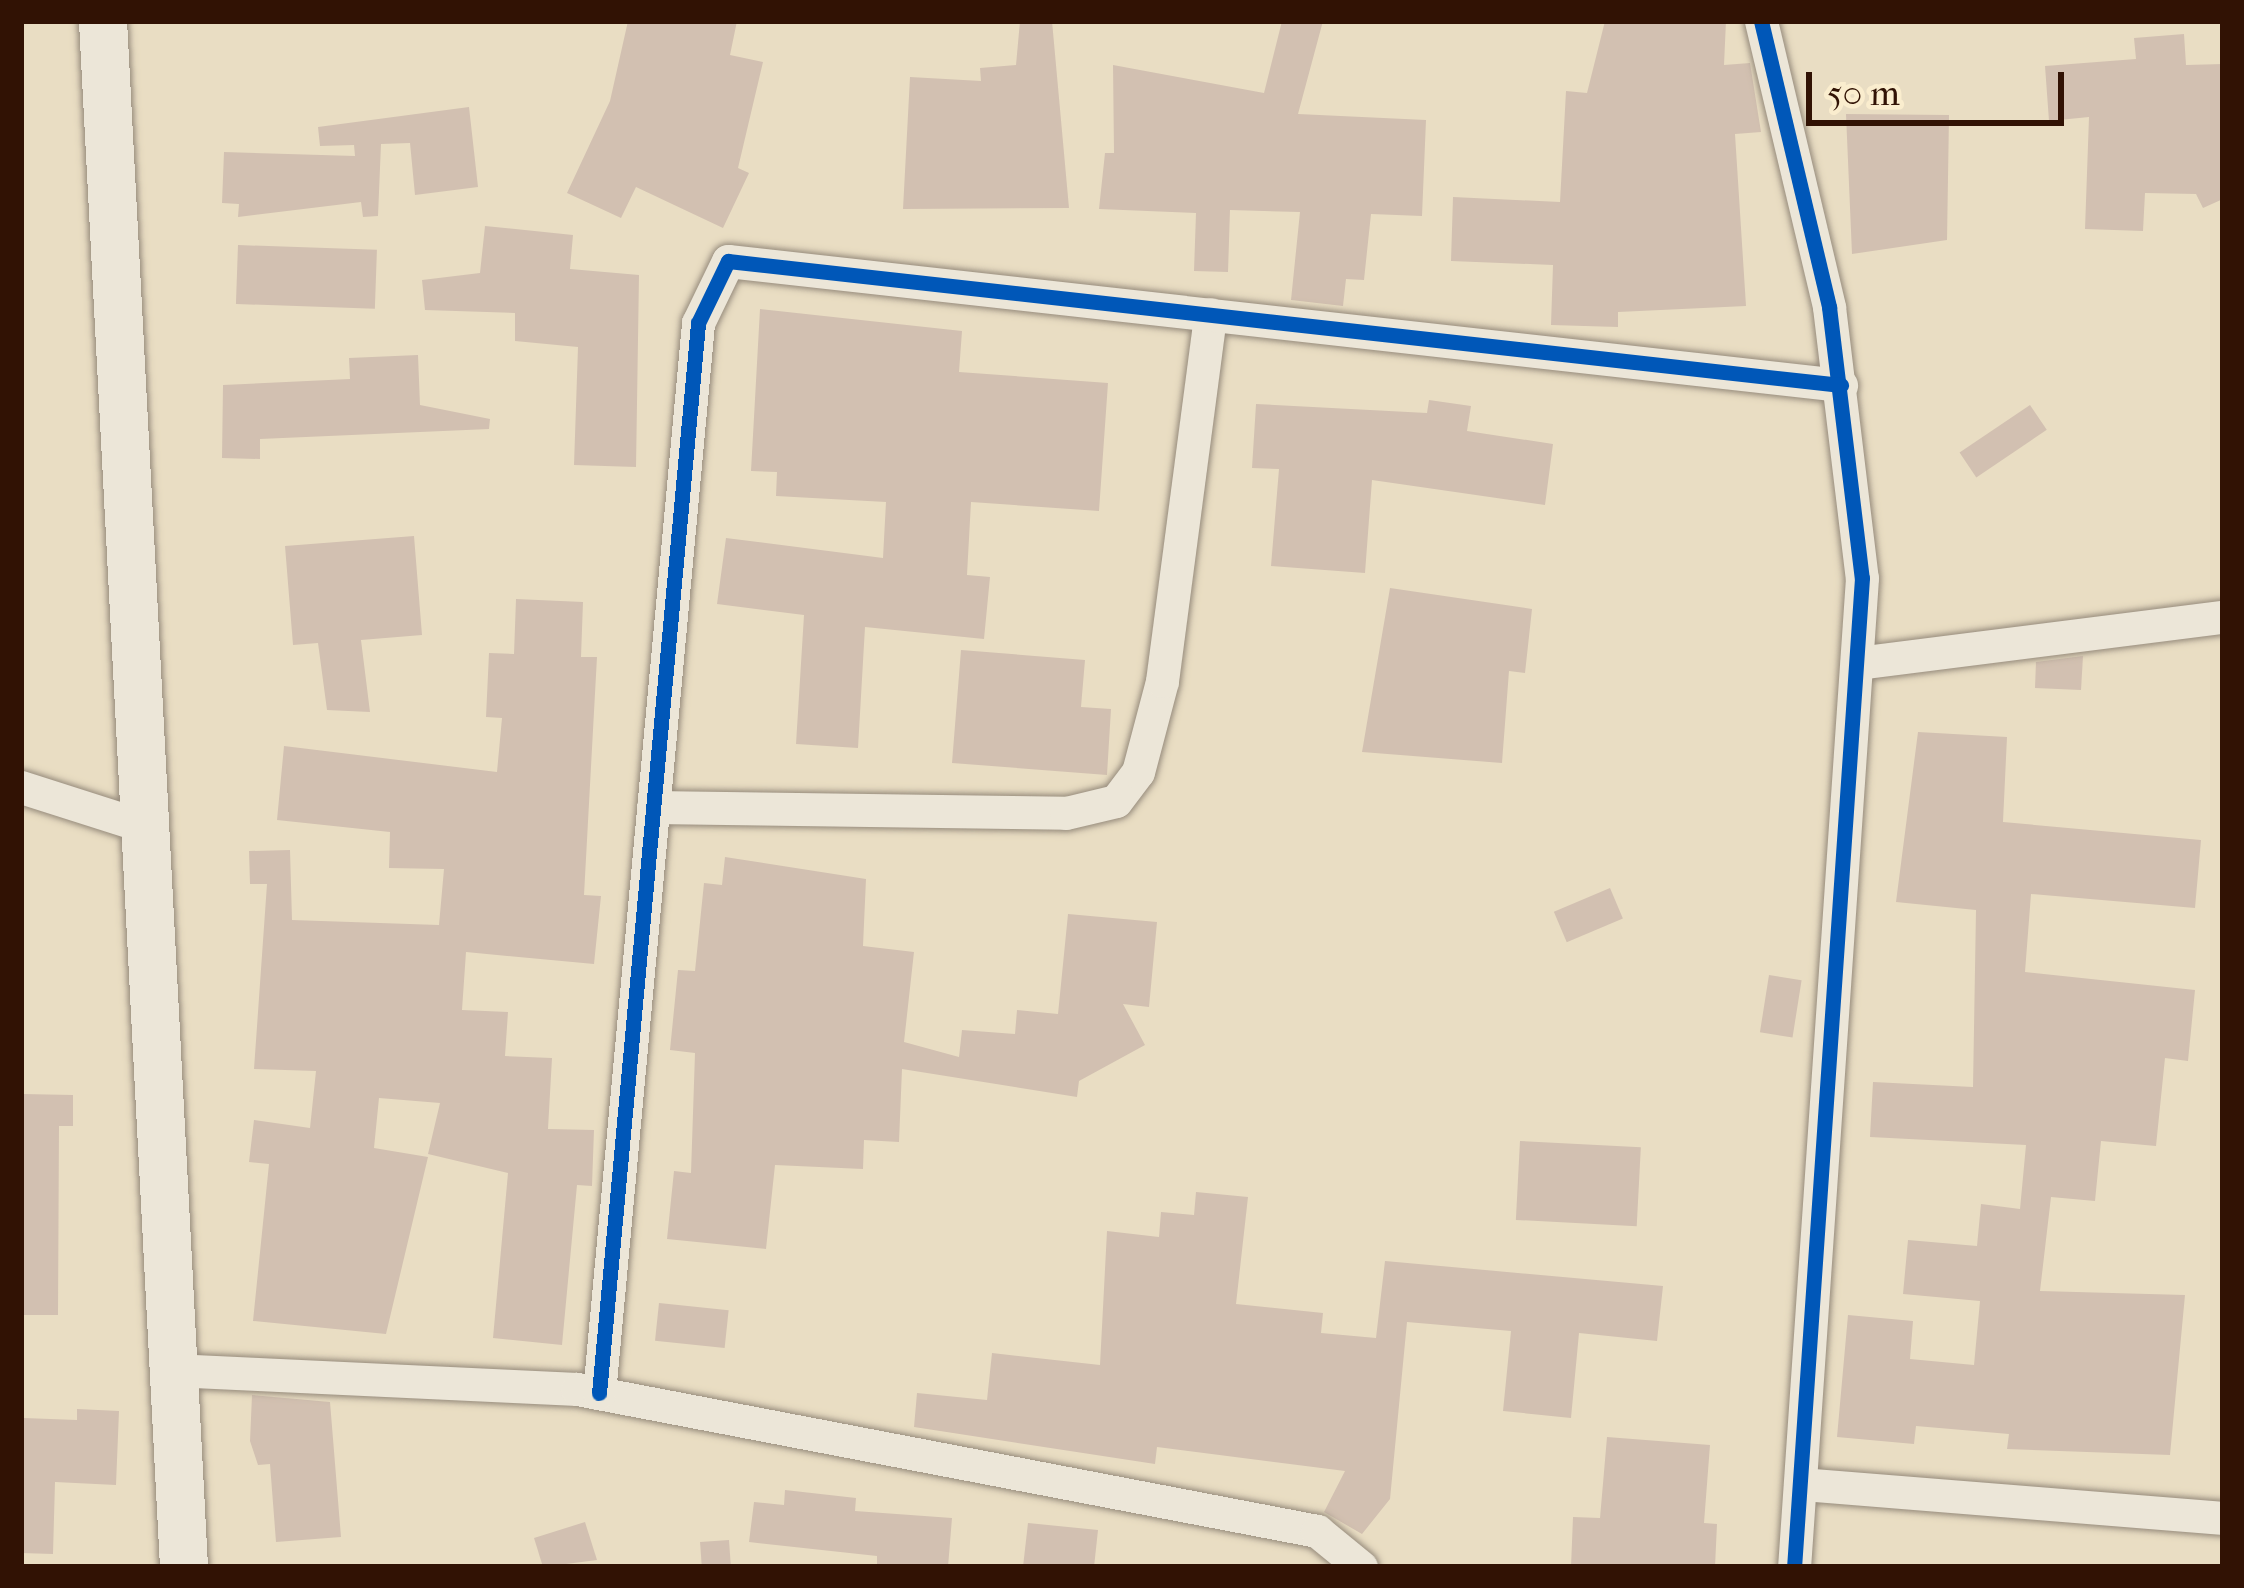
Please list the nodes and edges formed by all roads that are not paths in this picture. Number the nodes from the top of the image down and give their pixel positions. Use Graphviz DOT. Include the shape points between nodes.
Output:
graph roads {
  1 [pos="103,21"];
  2 [pos="1761,21"];
  3 [pos="1210,314"];
  4 [pos="1841,385"];
  5 [pos="2223,617"];
  6 [pos="1857,663"];
  7 [pos="21,787"];
  8 [pos="653,807"];
  9 [pos="146,827"];
  10 [pos="173,1370"];
  11 [pos="599,1393"];
  12 [pos="1801,1484"];
  13 [pos="2223,1518"];
  14 [pos="184,1567"];
  15 [pos="1361,1567"];
  16 [pos="1794,1567"];
  1 -- 9 [label="main road"];
  2 -- 4 [label="street"];
  3 -- 4 [label="street"];
  3 -- 8 [label="street" via="1162,681 1138,772 1116,801 1021,814"];
  3 -- 8 [label="street" via="728,261 698,323"];
  4 -- 6 [label="street" via="1857,484"];
  5 -- 6 [label="street"];
  6 -- 12 [label="street"];
  7 -- 9 [label="street"];
  8 -- 11 [label="street"];
  9 -- 10 [label="main road"];
  10 -- 11 [label="street"];
  10 -- 14 [label="main road"];
  11 -- 15 [label="street" via="1317,1531"];
  12 -- 13 [label="street"];
  12 -- 16 [label="street"];
}
